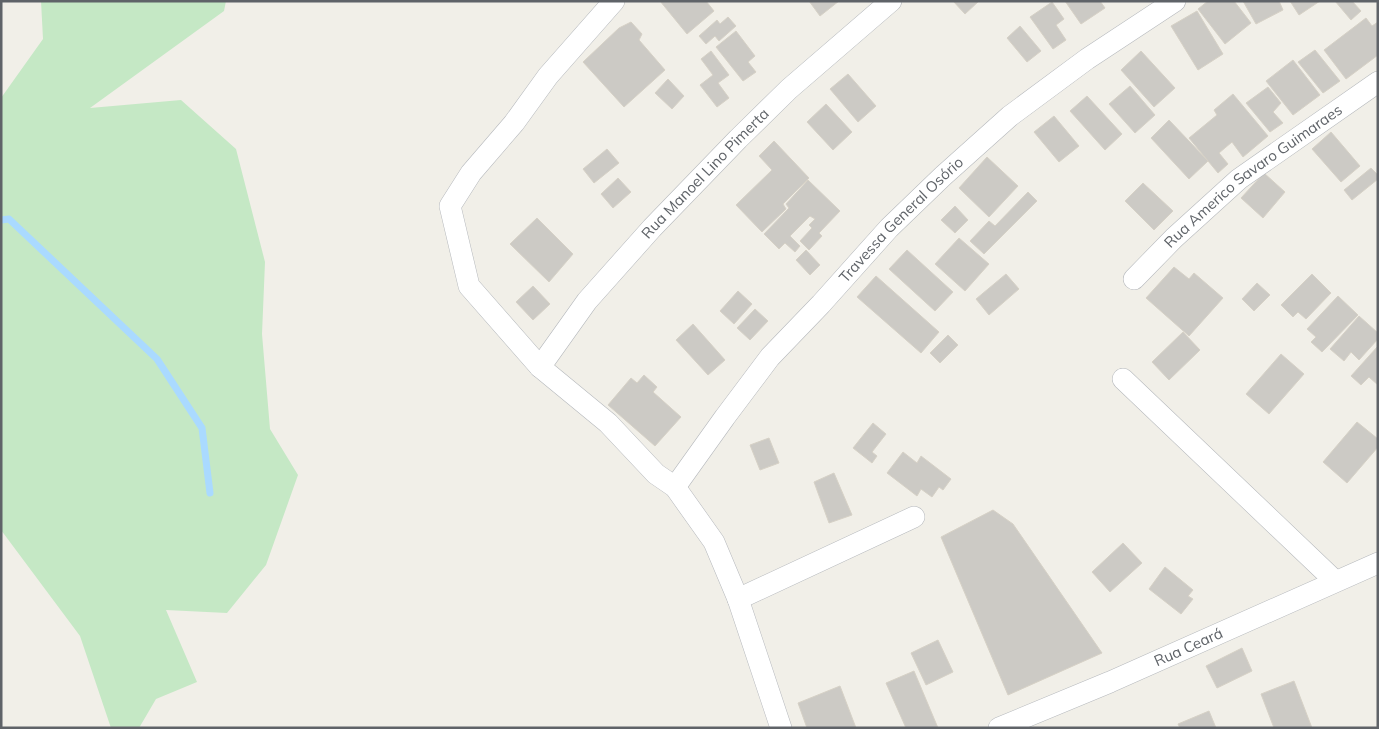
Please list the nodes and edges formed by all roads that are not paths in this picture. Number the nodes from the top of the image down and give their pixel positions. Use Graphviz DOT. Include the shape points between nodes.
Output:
graph roads {
  1 [pos="614,1"];
  2 [pos="891,1"];
  3 [pos="1175,1"];
  4 [pos="1378,82"];
  5 [pos="1134,279"];
  6 [pos="540,367"];
  7 [pos="1123,379"];
  8 [pos="675,487"];
  9 [pos="914,517"];
  10 [pos="1378,562"];
  11 [pos="1335,581"];
  12 [pos="738,599"];
  13 [pos="781,728"];
  14 [pos="999,728"];
  1 -- 6 [label="street" via="548,76 450,206 469,286"];
  2 -- 6 [label="street, Rua Manoel Lino Pimerta" via="783,95 652,228 587,301"];
  3 -- 8 [label="street, Travessa General Osório" via="1087,59 1018,111 889,228 770,357"];
  4 -- 5 [label="street, Rua Americo Savaro Guimaraes" via="1238,179"];
  6 -- 8 [label="street" via="608,422 656,474"];
  7 -- 11 [label="street"];
  8 -- 12 [label="street" via="714,542"];
  9 -- 12 [label="street"];
  10 -- 11 [label="street, Rua Ceará"];
  11 -- 14 [label="street, Rua Ceará"];
  12 -- 13 [label="street"];
}
